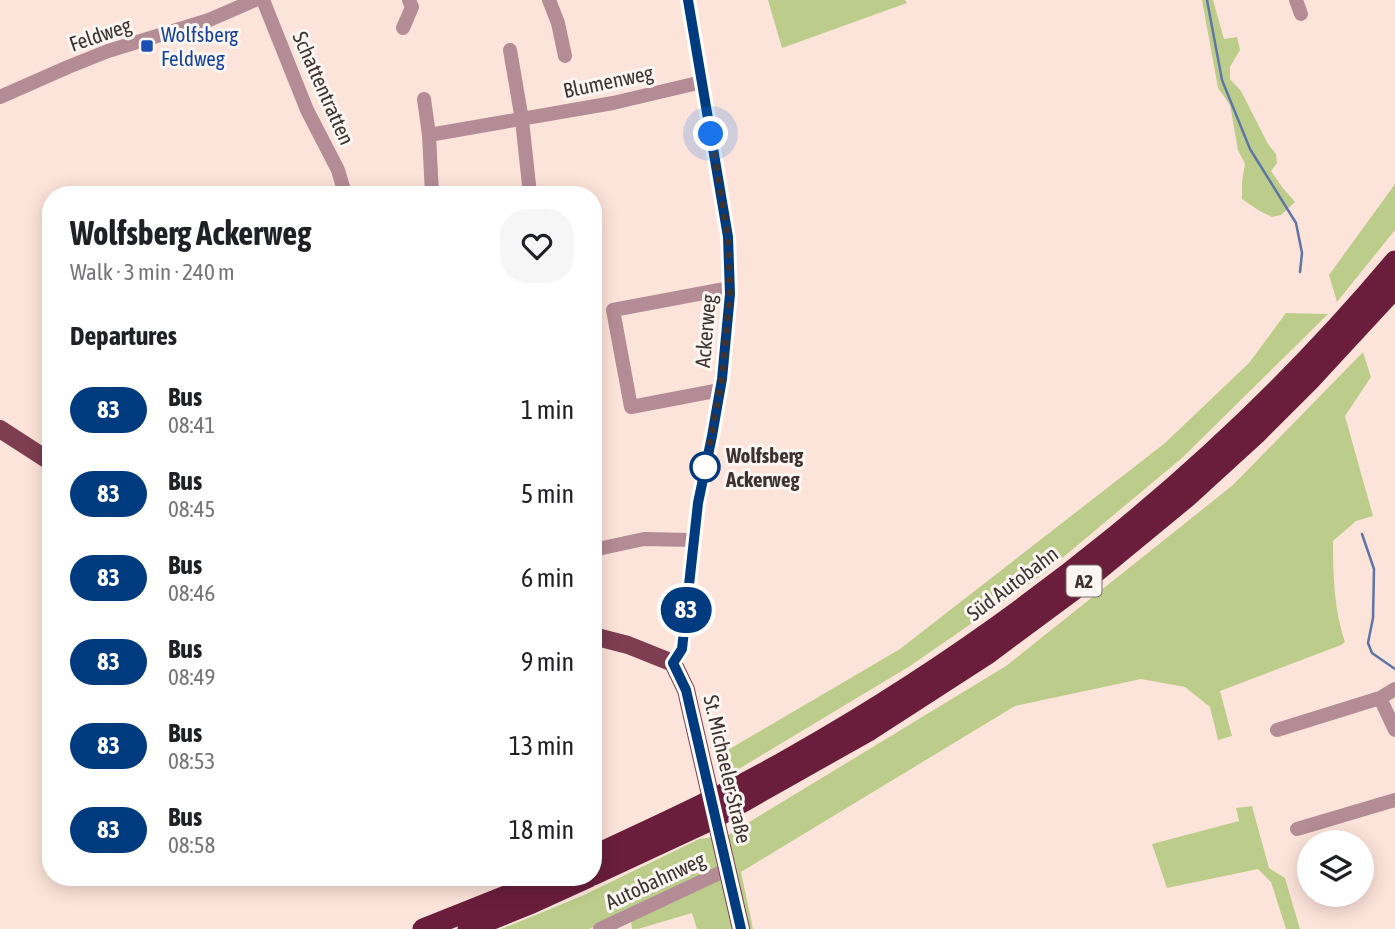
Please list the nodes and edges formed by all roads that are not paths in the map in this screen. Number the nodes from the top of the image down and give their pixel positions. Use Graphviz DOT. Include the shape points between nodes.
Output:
graph roads {
  1 [pos="255,0"];
  2 [pos="263,0"];
  3 [pos="410,0"];
  4 [pos="549,0"];
  5 [pos="688,0"];
  6 [pos="403,28"];
  7 [pos="510,50"];
  8 [pos="565,55"];
  9 [pos="702,82"];
  10 [pos="0,97"];
  11 [pos="424,99"];
  12 [pos="522,120"];
  13 [pos="429,135"];
  14 [pos="343,186"];
  15 [pos="432,186"];
  16 [pos="529,186"];
  17 [pos="1395,247"];
  18 [pos="1395,261"];
  19 [pos="730,288"];
  20 [pos="1395,288"];
  21 [pos="1371,289"];
  22 [pos="720,390"];
  23 [pos="0,429"];
  24 [pos="42,457"];
  25 [pos="694,540"];
  26 [pos="602,548"];
  27 [pos="602,638"];
  28 [pos="673,663"];
  29 [pos="1395,690"];
  30 [pos="1380,698"];
  31 [pos="1277,730"];
  32 [pos="1395,730"];
  33 [pos="1395,800"];
  34 [pos="715,808"];
  35 [pos="1297,829"];
  36 [pos="602,852"];
  37 [pos="728,869"];
  38 [pos="602,870"];
  39 [pos="530,886"];
  40 [pos="570,886"];
  41 [pos="423,929"];
  42 [pos="468,929"];
  43 [pos="600,929"];
  44 [pos="741,929"];
  1 -- 10 [label="street, Feldweg" via="209,20 108,51"];
  2 -- 14 [label="street, Schattentratten"];
  3 -- 6 [label="street" via="412,7"];
  4 -- 8 [label="street"];
  5 -- 9 [label="street, Ackerweg"];
  7 -- 12 [label="street"];
  9 -- 12 [label="street, Blumenweg"];
  9 -- 19 [label="street, Ackerweg" via="728,237"];
  11 -- 13 [label="street"];
  12 -- 13 [label="street, Blumenweg"];
  12 -- 16 [label="street"];
  13 -- 15 [label="street"];
  17 -- 21 [label="highway"];
  18 -- 21 [label="highway, Süd Autobahn / A2"];
  19 -- 22 [label="street, Ackerweg"];
  19 -- 22 [label="street" via="613,310 631,407"];
  20 -- 34 [label="highway, Süd Autobahn / A2" via="1256,434 1079,586 870,730"];
  21 -- 34 [label="highway, Süd Autobahn / A2" via="1244,421 1069,572 978,640"];
  22 -- 25 [label="street, Ackerweg"];
  23 -- 24 [label="main road"];
  25 -- 26 [label="street" via="644,539"];
  25 -- 28 [label="street, Ackerweg" via="682,649"];
  27 -- 28 [label="main road"];
  28 -- 37 [label="main road, St. Michaeler Straße" via="686,690"];
  29 -- 30 [label="street"];
  30 -- 31 [label="street"];
  30 -- 32 [label="street"];
  33 -- 35 [label="street"];
  34 -- 36 [label="highway, Süd Autobahn / A2"];
  34 -- 38 [label="highway, Süd Autobahn / A2"];
  37 -- 43 [label="street, Autobahnweg"];
  37 -- 44 [label="main road, St. Michaeler Straße"];
  39 -- 41 [label="highway"];
  40 -- 42 [label="highway, Süd Autobahn / A2"];
}
